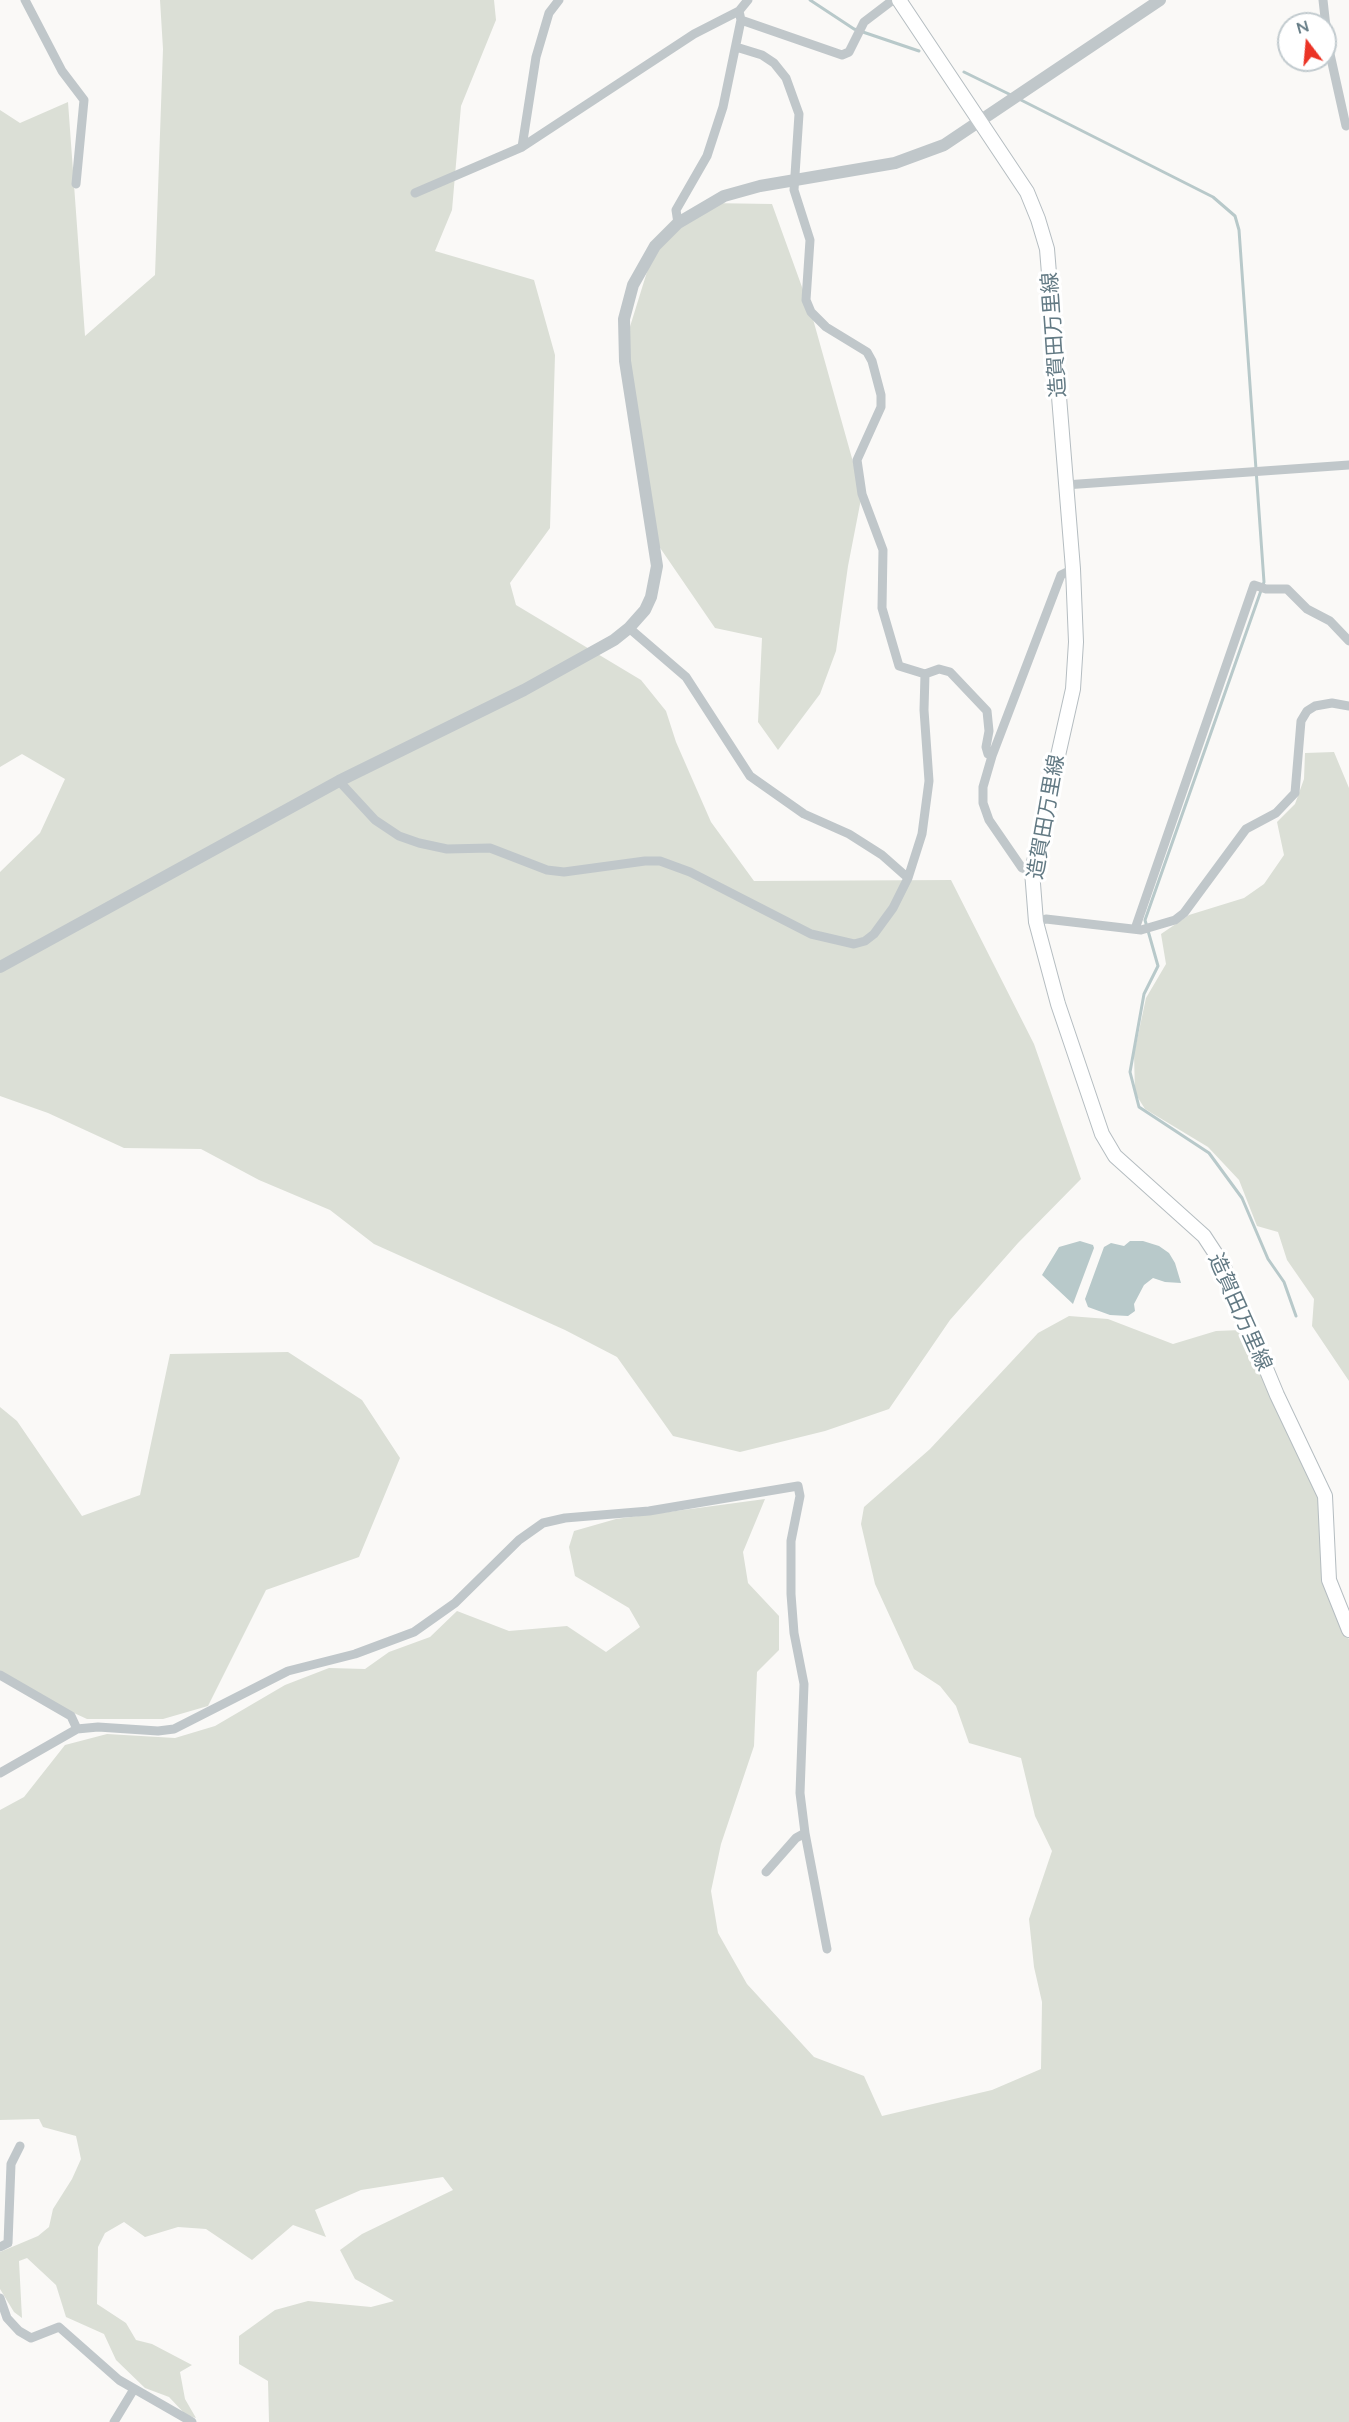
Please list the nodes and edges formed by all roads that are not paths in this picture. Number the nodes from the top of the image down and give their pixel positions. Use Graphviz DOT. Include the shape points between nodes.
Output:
graph roads {
  1 [pos="25,0"];
  2 [pos="559,0"];
  3 [pos="748,0"];
  4 [pos="893,0"];
  5 [pos="899,0"];
  6 [pos="1160,0"];
  7 [pos="1323,0"];
  8 [pos="740,16"];
  9 [pos="736,47"];
  10 [pos="1344,91"];
  11 [pos="982,121"];
  12 [pos="1346,126"];
  13 [pos="522,147"];
  14 [pos="794,181"];
  15 [pos="76,184"];
  16 [pos="415,193"];
  17 [pos="678,223"];
  18 [pos="1349,465"];
  19 [pos="1065,485"];
  20 [pos="1073,569"];
  21 [pos="629,628"];
  22 [pos="1349,640"];
  23 [pos="925,674"];
  24 [pos="1349,706"];
  25 [pos="992,756"];
  26 [pos="339,781"];
  27 [pos="1032,871"];
  28 [pos="908,878"];
  29 [pos="1036,922"];
  30 [pos="1135,929"];
  31 [pos="0,967"];
  32 [pos="1349,1630"];
  33 [pos="0,1676"];
  34 [pos="77,1730"];
  35 [pos="0,1773"];
  36 [pos="805,1833"];
  37 [pos="766,1872"];
  38 [pos="827,1949"];
  39 [pos="20,2146"];
  40 [pos="0,2247"];
  41 [pos="0,2298"];
  42 [pos="134,2389"];
  43 [pos="114,2422"];
  44 [pos="192,2422"];
  1 -- 15 [label="street" via="62,71 84,100"];
  2 -- 13 [label="street" via="549,13 536,57"];
  3 -- 8 [label="street"];
  4 -- 8 [label="street" via="864,22 849,52 842,55"];
  5 -- 11 [label="main road, 造賀田万里線"];
  6 -- 11 [label="street"];
  7 -- 10 [label="street" via="1328,45"];
  8 -- 9 [label="street"];
  8 -- 13 [label="street" via="694,34"];
  9 -- 14 [label="street" via="774,63 794,96 799,114"];
  9 -- 17 [label="street" via="707,156 676,210"];
  10 -- 12 [label="street"];
  11 -- 14 [label="street" via="923,155 895,164"];
  11 -- 19 [label="main road, 造賀田万里線" via="1027,192 1047,249"];
  13 -- 16 [label="street"];
  14 -- 17 [label="street" via="724,196"];
  14 -- 23 [label="street" via="810,240 806,300 811,312 826,327 867,352 881,395 881,407 857,460 862,494 883,550 882,608 899,666"];
  17 -- 21 [label="street" via="646,259 633,285 624,320 625,361 657,566 651,597"];
  18 -- 19 [label="street"];
  19 -- 20 [label="main road, 造賀田万里線"];
  20 -- 25 [label="street" via="1061,575"];
  20 -- 27 [label="main road, 造賀田万里線" via="1073,689"];
  21 -- 26 [label="street" via="524,690"];
  21 -- 28 [label="street" via="686,677 750,776 804,814 849,834 882,855"];
  22 -- 30 [label="street" via="1287,589 1254,585"];
  23 -- 25 [label="street" via="939,669 950,672 987,711 986,747"];
  23 -- 28 [label="street" via="929,781 922,834"];
  24 -- 30 [label="street" via="1315,706 1307,711 1301,721 1295,793 1276,813 1246,829 1184,913 1158,926"];
  25 -- 27 [label="street" via="983,787 983,803 989,820 1022,868"];
  26 -- 28 [label="street" via="375,820 399,836 419,843 447,849 490,848 548,870 564,872 660,861 836,942 854,944 873,934 893,908"];
  26 -- 31 [label="street"];
  27 -- 29 [label="main road, 造賀田万里線"];
  29 -- 30 [label="street" via="1046,919"];
  29 -- 32 [label="main road, 造賀田万里線" via="1058,1004 1102,1134 1115,1156 1204,1236 1223,1265 1277,1395 1325,1496 1329,1580"];
  33 -- 34 [label="street" via="71,1716"];
  34 -- 35 [label="street"];
  34 -- 36 [label="street" via="174,1729 288,1671 355,1654 414,1632 455,1603 519,1540 543,1523 649,1511 798,1486 800,1496 791,1541 791,1594 804,1684 800,1767"];
  36 -- 37 [label="street"];
  36 -- 38 [label="street"];
  39 -- 40 [label="street" via="11,2164 8,2243"];
  41 -- 42 [label="street" via="7,2318 19,2331 31,2338 59,2327"];
  42 -- 43 [label="street"];
  42 -- 44 [label="street"];
}
